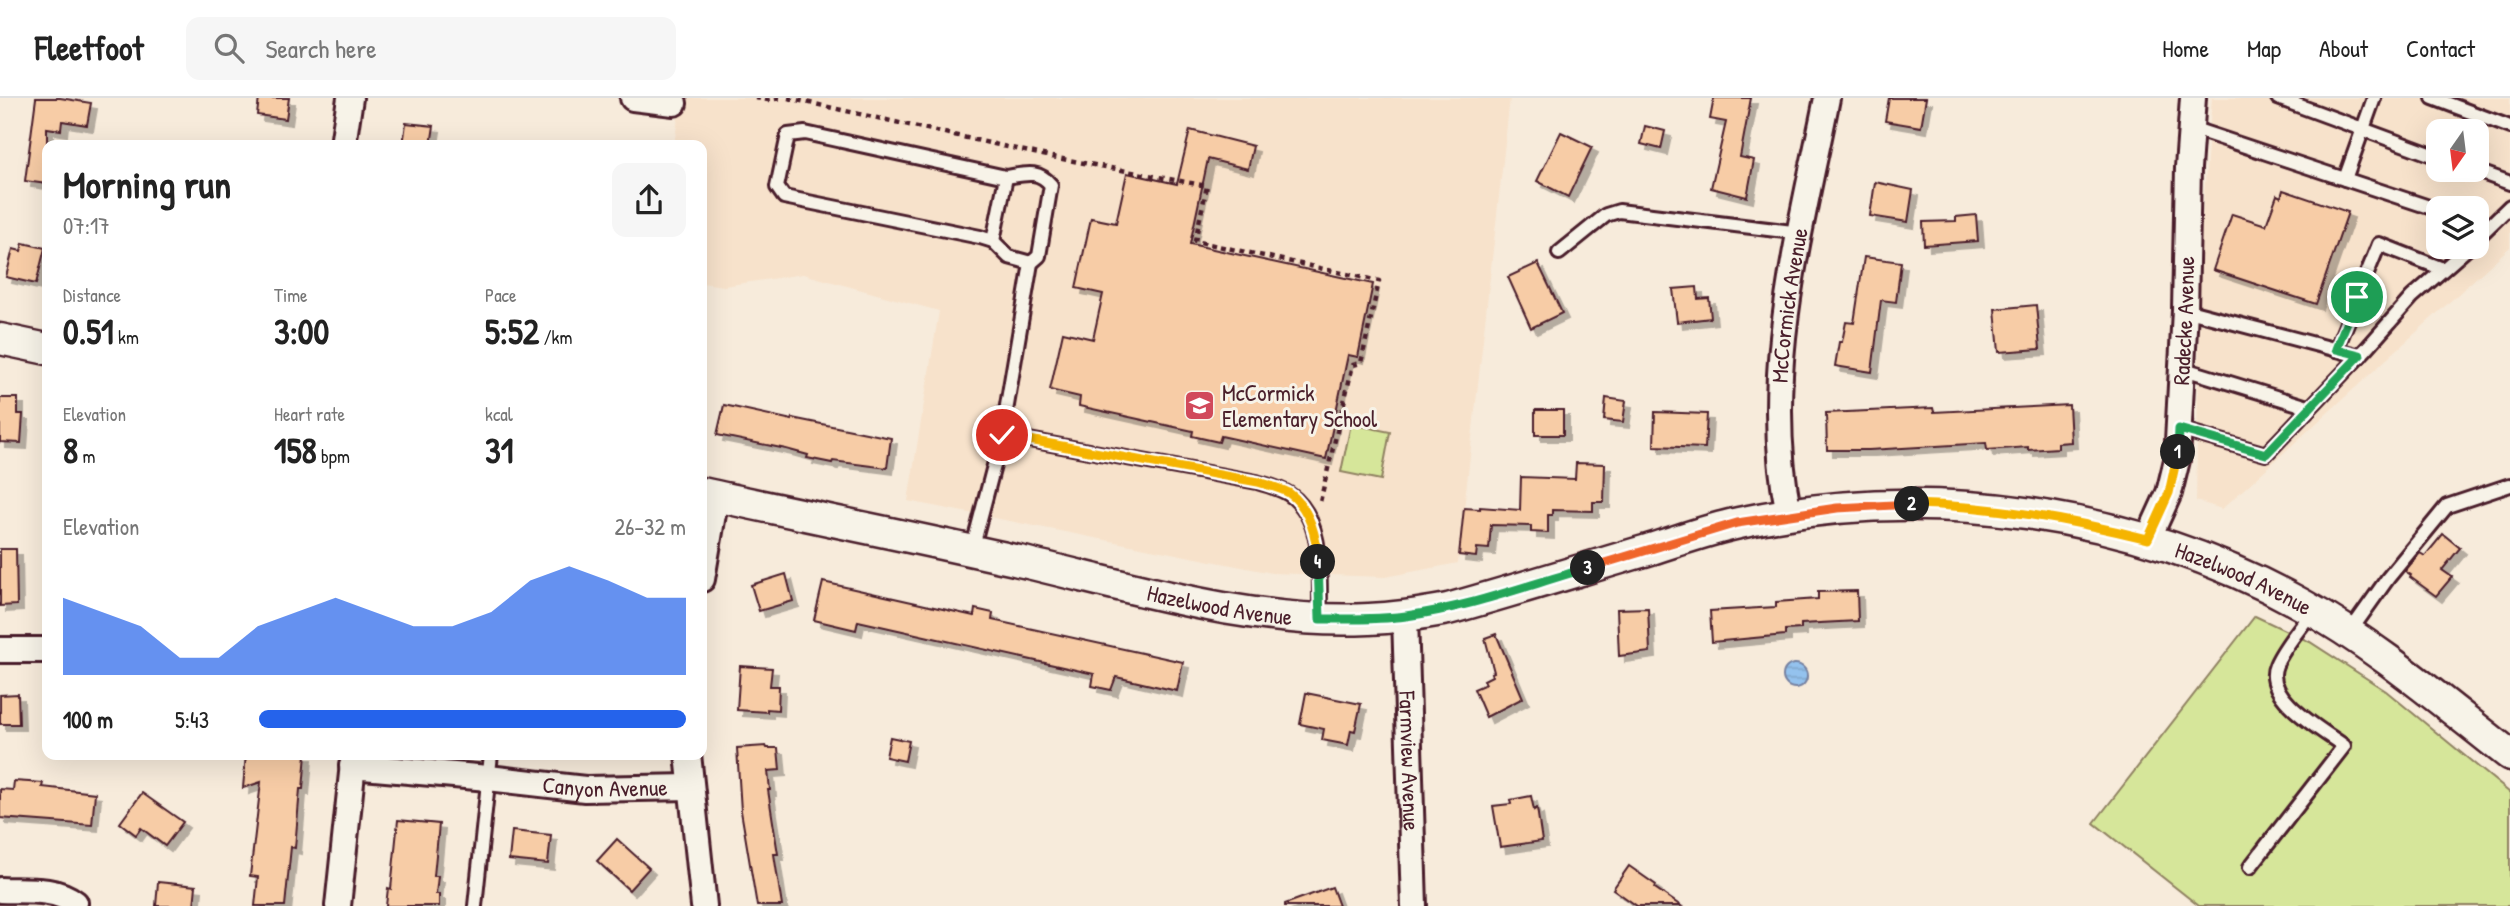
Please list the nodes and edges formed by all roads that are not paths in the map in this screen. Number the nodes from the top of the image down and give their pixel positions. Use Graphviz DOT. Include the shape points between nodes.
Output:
graph roads {
  1 [pos="350,98"];
  2 [pos="633,98"];
  3 [pos="1826,98"];
  4 [pos="2193,98"];
  5 [pos="2278,98"];
  6 [pos="2374,98"];
  7 [pos="2432,98"];
  8 [pos="674,103"];
  9 [pos="2510,127"];
  10 [pos="2191,128"];
  11 [pos="2364,130"];
  12 [pos="344,140"];
  13 [pos="2426,153"];
  14 [pos="2489,175"];
  15 [pos="1006,177"];
  16 [pos="2345,179"];
  17 [pos="2510,183"];
  18 [pos="2426,206"];
  19 [pos="2510,206"];
  20 [pos="2489,220"];
  21 [pos="1801,233"];
  22 [pos="993,241"];
  23 [pos="1559,253"];
  24 [pos="2455,259"];
  25 [pos="1031,262"];
  26 [pos="2443,269"];
  27 [pos="2185,310"];
  28 [pos="0,339"];
  29 [pos="42,348"];
  30 [pos="2336,349"];
  31 [pos="2360,355"];
  32 [pos="2181,368"];
  33 [pos="2308,407"];
  34 [pos="2179,429"];
  35 [pos="1002,435"];
  36 [pos="2510,485"];
  37 [pos="709,495"];
  38 [pos="1789,514"];
  39 [pos="707,519"];
  40 [pos="2148,539"];
  41 [pos="972,551"];
  42 [pos="2312,611"];
  43 [pos="1405,617"];
  44 [pos="1320,619"];
  45 [pos="2349,633"];
  46 [pos="0,650"];
  47 [pos="42,650"];
  48 [pos="2510,755"];
  49 [pos="353,760"];
  50 [pos="689,760"];
  51 [pos="489,766"];
  52 [pos="691,787"];
  53 [pos="2250,867"];
  54 [pos="0,890"];
  55 [pos="75,903"];
  56 [pos="338,906"];
  57 [pos="475,906"];
  58 [pos="704,906"];
  59 [pos="1414,906"];
  1 -- 12 [label="street"];
  2 -- 8 [label="street"];
  3 -- 21 [label="street, McCormick Avenue"];
  4 -- 10 [label="street, Radecke Avenue"];
  5 -- 11 [label="lane"];
  6 -- 11 [label="lane"];
  7 -- 9 [label="lane"];
  10 -- 16 [label="lane"];
  10 -- 27 [label="street, Radecke Avenue"];
  11 -- 13 [label="lane"];
  11 -- 16 [label="lane"];
  14 -- 17 [label="lane"];
  15 -- 22 [label="lane"];
  15 -- 22 [label="lane" via="805,133 788,135 782,161 777,187 785,197"];
  15 -- 25 [label="lane" via="1032,173 1051,185 1039,256"];
  16 -- 18 [label="lane"];
  19 -- 20 [label="lane"];
  21 -- 23 [label="lane" via="1619,211 1606,215"];
  21 -- 38 [label="street, McCormick Avenue" via="1784,326 1779,397 1781,475"];
  22 -- 25 [label="lane" via="1009,257"];
  24 -- 26 [label="lane"];
  25 -- 35 [label="lane"];
  26 -- 30 [label="lane" via="2379,244"];
  26 -- 31 [label="lane"];
  27 -- 30 [label="lane"];
  27 -- 32 [label="street, Radecke Avenue"];
  28 -- 29 [label="street"];
  30 -- 31 [label="lane"];
  31 -- 33 [label="lane"];
  32 -- 33 [label="lane"];
  32 -- 34 [label="street, Radecke Avenue"];
  33 -- 34 [label="lane" via="2266,454"];
  34 -- 40 [label="street, Radecke Avenue" via="2169,493"];
  35 -- 41 [label="lane"];
  35 -- 44 [label="lane" via="1258,482 1288,493 1303,507 1312,527 1318,554"];
  36 -- 45 [label="lane" via="2447,506"];
  37 -- 39 [label="street"];
  37 -- 41 [label="street, Hazelwood Avenue"];
  38 -- 40 [label="street, Hazelwood Avenue" via="1896,504 1963,506 2080,522"];
  38 -- 43 [label="street, Hazelwood Avenue" via="1737,523 1485,599"];
  40 -- 42 [label="street, Hazelwood Avenue" via="2262,584"];
  41 -- 44 [label="street, Hazelwood Avenue" via="1206,604"];
  42 -- 45 [label="street, Hazelwood Avenue"];
  42 -- 53 [label="lane" via="2275,666 2274,684 2284,701 2344,746"];
  43 -- 44 [label="street, Hazelwood Avenue"];
  43 -- 59 [label="street, Farmview Avenue"];
  45 -- 48 [label="street, Hazelwood Avenue"];
  46 -- 47 [label="street"];
  49 -- 51 [label="street, Canyon Avenue"];
  49 -- 56 [label="street"];
  50 -- 52 [label="street"];
  51 -- 52 [label="street, Canyon Avenue" via="585,789"];
  51 -- 57 [label="lane"];
  52 -- 58 [label="street"];
  54 -- 55 [label="street" via="56,893"];
}
